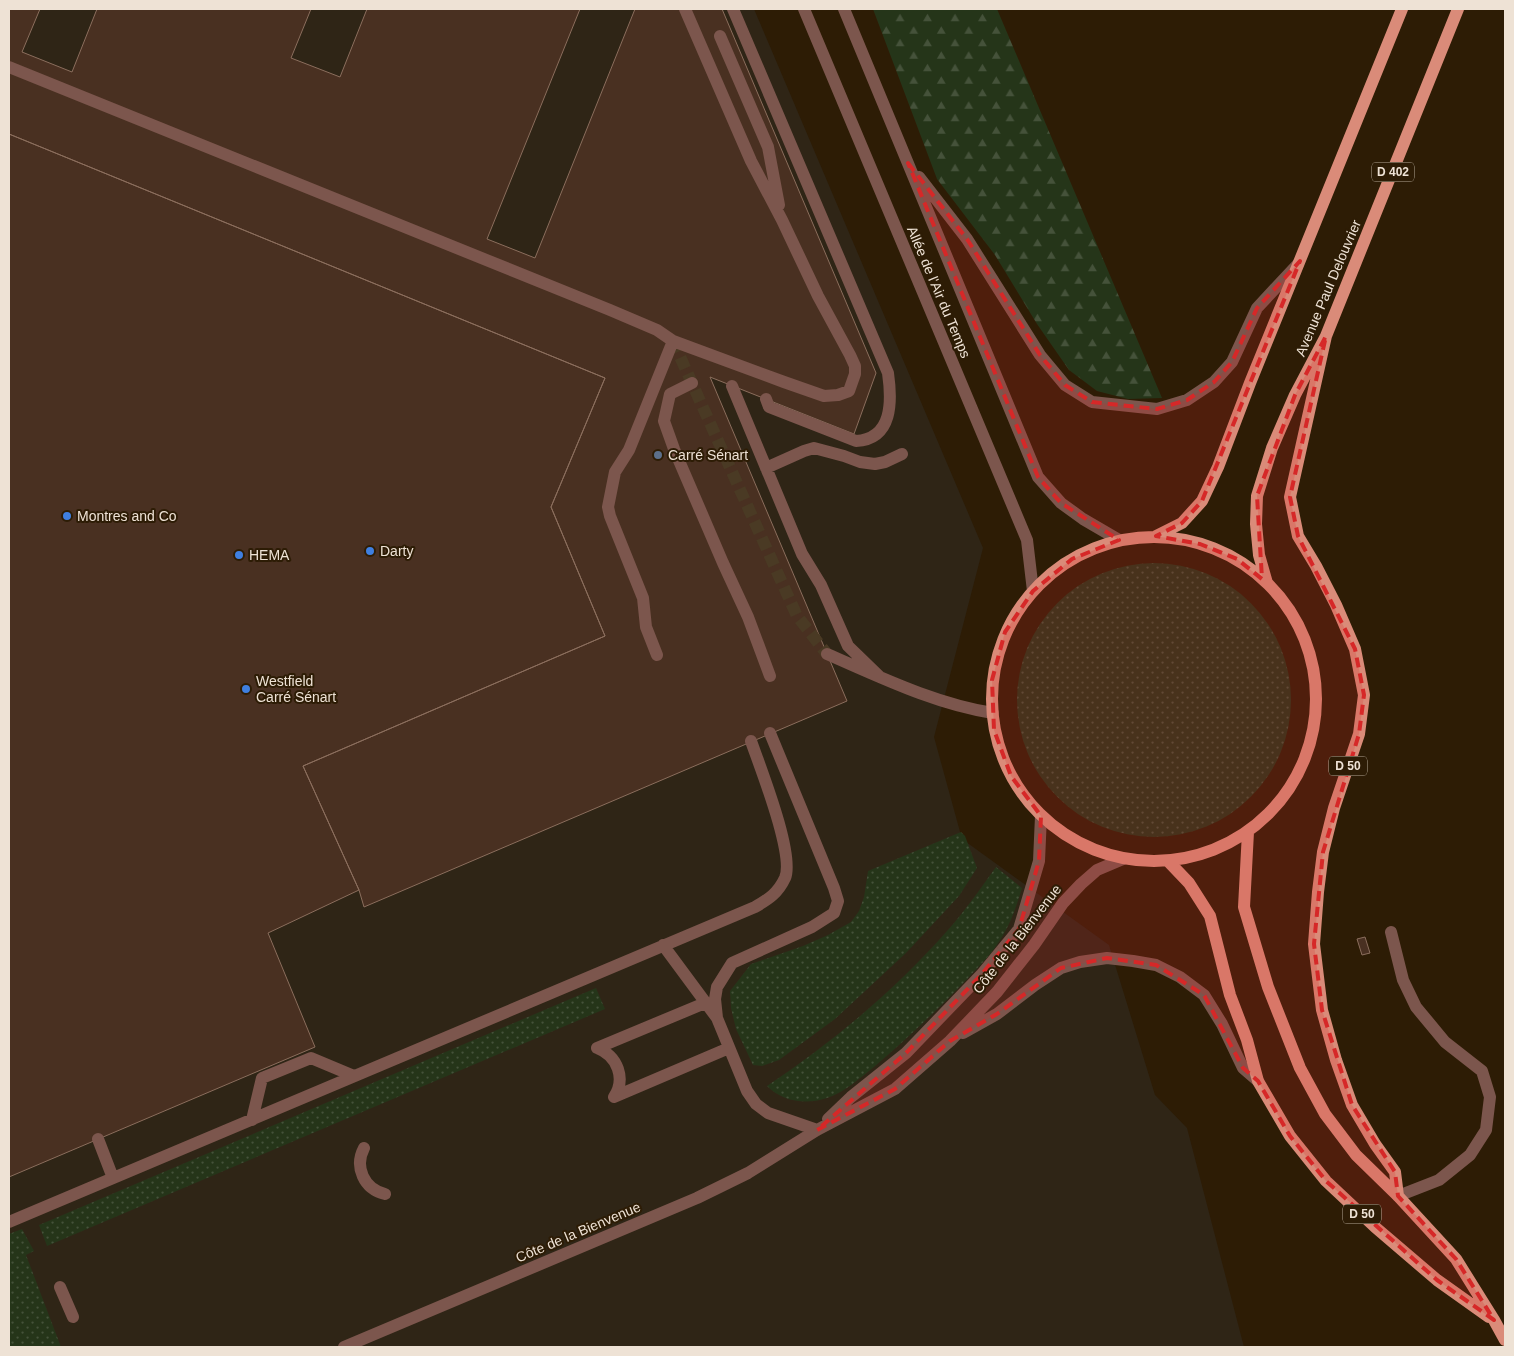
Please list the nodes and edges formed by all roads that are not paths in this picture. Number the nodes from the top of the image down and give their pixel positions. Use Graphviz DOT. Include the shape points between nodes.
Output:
graph roads {
  1 [pos="685,9"];
  2 [pos="733,9"];
  3 [pos="804,9"];
  4 [pos="844,9"];
  5 [pos="1402,9"];
  6 [pos="1458,9"];
  7 [pos="720,36"];
  8 [pos="9,67"];
  9 [pos="908,163"];
  10 [pos="782,220"];
  11 [pos="1300,261"];
  12 [pos="1326,336"];
  13 [pos="673,341"];
  14 [pos="692,383"];
  15 [pos="732,386"];
  16 [pos="766,399"];
  17 [pos="902,454"];
  18 [pos="766,468"];
  19 [pos="1156,536"];
  20 [pos="1119,540"];
  21 [pos="1268,583"];
  22 [pos="1033,591"];
  23 [pos="827,654"];
  24 [pos="657,655"];
  25 [pos="770,676"];
  26 [pos="880,677"];
  27 [pos="993,713"];
  28 [pos="770,734"];
  29 [pos="751,741"];
  30 [pos="1040,816"];
  31 [pos="1248,832"];
  32 [pos="1123,859"];
  33 [pos="1168,861"];
  34 [pos="1392,932"];
  35 [pos="663,946"];
  36 [pos="705,1003"];
  37 [pos="716,1018"];
  38 [pos="950,1041"];
  39 [pos="729,1048"];
  40 [pos="354,1076"];
  41 [pos="1258,1081"];
  42 [pos="252,1120"];
  43 [pos="817,1130"];
  44 [pos="98,1139"];
  45 [pos="364,1148"];
  46 [pos="113,1178"];
  47 [pos="385,1194"];
  48 [pos="1398,1196"];
  49 [pos="9,1222"];
  50 [pos="60,1287"];
  51 [pos="72,1317"];
  52 [pos="1494,1320"];
  53 [pos="1505,1340"];
  54 [pos="344,1347"];
  1 -- 10 [label="street" via="751,161"];
  2 -- 16 [label="street" via="888,373 890,386 885,424 867,441 856,441 769,407"];
  3 -- 22 [label="street, Allée de l'Air du Temps" via="1027,540"];
  4 -- 9 [label="street, Allée de l'Air du Temps"];
  5 -- 11 [label="main road"];
  6 -- 12 [label="main road, Avenue Paul Delouvrier / D 402"];
  7 -- 10 [label="street" via="768,147"];
  8 -- 13 [label="street" via="610,310 657,330"];
  9 -- 11 [label="street" via="967,239 1040,355 1065,385 1092,402 1157,409 1187,400 1214,382 1232,362 1257,308"];
  9 -- 20 [label="street, Allée de l'Air du Temps" via="1038,477 1061,503"];
  10 -- 13 [label="street" via="855,366 848,391 824,396"];
  11 -- 19 [label="main road" via="1202,501 1182,523"];
  12 -- 21 [label="main road, Avenue Paul Delouvrier / D 402" via="1287,413 1257,496 1259,555"];
  12 -- 48 [label="main road, D 50" via="1290,497 1298,536 1336,605 1355,649 1364,695 1359,734 1323,852 1314,944 1322,1010 1336,1060 1352,1105 1395,1172"];
  13 -- 24 [label="street" via="629,450 615,472 608,507 643,598 646,627"];
  14 -- 25 [label="street" via="670,394 664,421"];
  15 -- 18 [label="street"];
  17 -- 18 [label="street" via="875,464 814,448"];
  18 -- 26 [label="street" via="802,554 821,585 848,646"];
  19 -- 20 [label="main road"];
  19 -- 21 [label="main road" via="1200,544 1236,559"];
  20 -- 22 [label="main road" via="1072,559"];
  21 -- 31 [label="main road" via="1296,621 1313,665 1316,712 1306,758 1282,799"];
  22 -- 27 [label="main road" via="1005,632 992,680"];
  23 -- 26 [label="street"];
  26 -- 27 [label="street" via="946,702"];
  27 -- 30 [label="main road" via="994,730 1010,776"];
  28 -- 37 [label="street" via="838,901 834,913 812,926 732,962 717,986"];
  29 -- 35 [label="street" via="782,836 786,877 774,896 756,907"];
  30 -- 32 [label="main road" via="1078,843"];
  30 -- 43 [label="street, Côte de la Bienvenue" via="1039,861 1018,929 981,976 906,1053 851,1097"];
  31 -- 33 [label="main road" via="1210,852"];
  31 -- 48 [label="main road, D 50" via="1244,907 1268,988 1300,1068 1325,1114 1356,1155"];
  32 -- 33 [label="main road"];
  32 -- 38 [label="street, Côte de la Bienvenue" via="1097,870 1081,884 1063,903 997,992"];
  33 -- 41 [label="main road, D 50" via="1189,883 1210,916 1230,995"];
  34 -- 48 [label="street" via="1402,980 1416,1007 1445,1042 1482,1071 1490,1097 1486,1130 1470,1155 1439,1180"];
  35 -- 36 [label="street"];
  35 -- 40 [label="street"];
  36 -- 37 [label="street"];
  36 -- 39 [label="street" via="597,1048 607,1053 617,1066 620,1082 614,1097"];
  37 -- 39 [label="street"];
  38 -- 41 [label="street" via="997,1014 1061,968 1107,958 1133,961 1156,965 1180,977 1204,995 1243,1068"];
  38 -- 43 [label="street, Côte de la Bienvenue" via="895,1089"];
  39 -- 43 [label="street" via="756,1104 768,1113"];
  40 -- 42 [label="street"];
  40 -- 42 [label="street" via="311,1058 262,1078"];
  41 -- 52 [label="main road, D 50" via="1290,1136 1326,1180 1437,1280"];
  42 -- 46 [label="street"];
  43 -- 54 [label="street, Côte de la Bienvenue" via="748,1173 697,1198"];
  44 -- 46 [label="street"];
  45 -- 47 [label="street" via="360,1163 362,1176 373,1189"];
  46 -- 49 [label="street"];
  48 -- 52 [label="main road, D 50" via="1456,1260"];
  50 -- 51 [label="street"];
  52 -- 53 [label="main road, D 50"];
}
